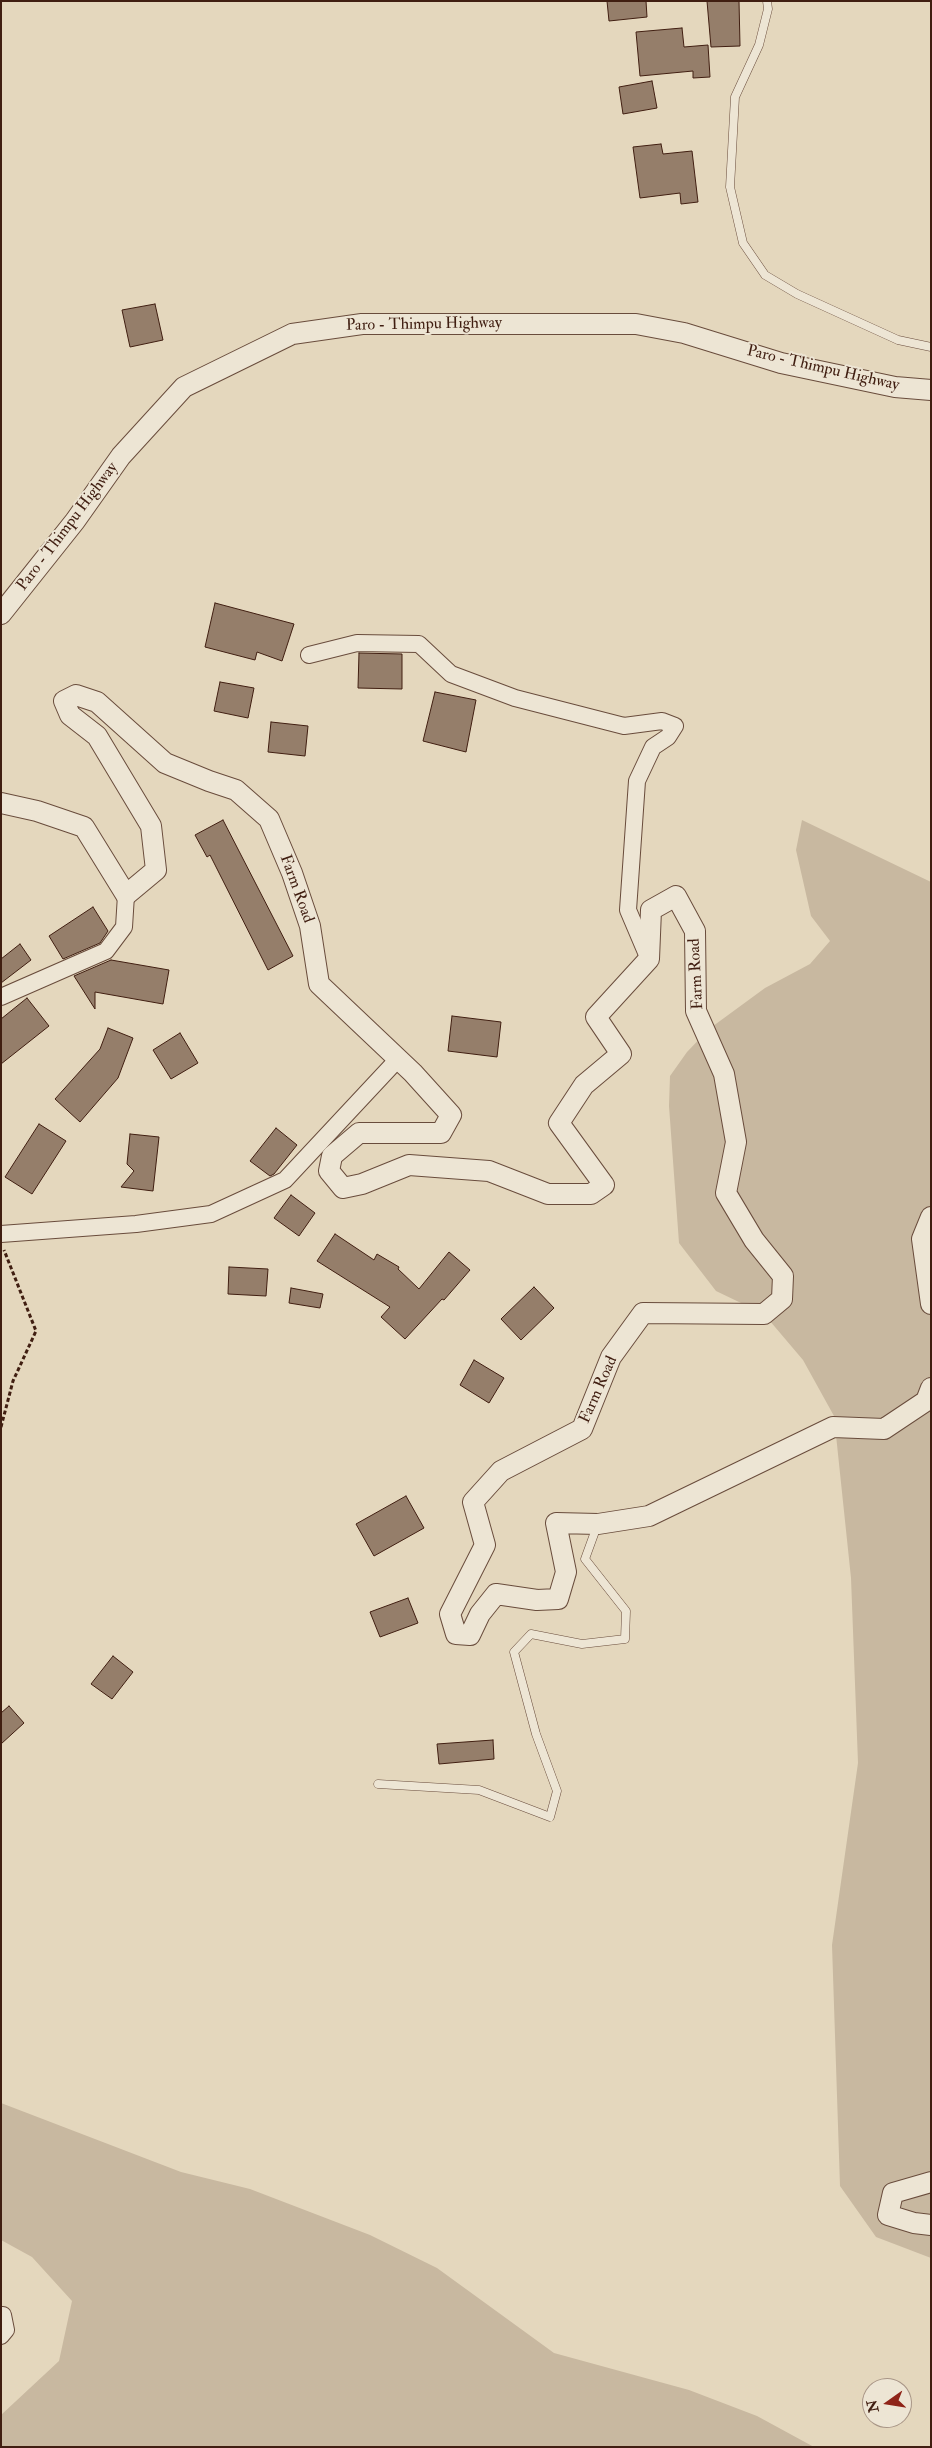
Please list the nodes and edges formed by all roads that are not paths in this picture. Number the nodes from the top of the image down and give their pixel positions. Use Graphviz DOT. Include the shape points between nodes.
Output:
graph roads {
  1 [pos="767,1"];
  2 [pos="931,347"];
  3 [pos="931,390"];
  4 [pos="1,614"];
  5 [pos="309,656"];
  6 [pos="1,803"];
  7 [pos="126,894"];
  8 [pos="649,959"];
  9 [pos="1,997"];
  10 [pos="398,1060"];
  11 [pos="931,1217"];
  12 [pos="1,1234"];
  13 [pos="931,1304"];
  14 [pos="931,1388"];
  15 [pos="598,1524"];
  16 [pos="378,1784"];
  17 [pos="931,2182"];
  18 [pos="931,2225"];
  19 [pos="1,2315"];
  20 [pos="1,2336"];
  1 -- 2 [label="lane" via="759,45 735,97 730,187 743,243 765,275 797,294 898,340"];
  3 -- 4 [label="street, Paro - Thimpu Highway" via="895,387 781,363 684,333 636,324 362,324 292,334 184,387 121,456 75,521"];
  5 -- 8 [label="street" via="357,643 419,644 452,674 515,698 624,726 662,720 676,726 668,737 653,747 637,780 628,910"];
  6 -- 7 [label="street" via="84,827"];
  7 -- 9 [label="street" via="124,928 106,952"];
  7 -- 10 [label="street, Farm Road" via="156,870 151,826 97,736 70,715 64,701 76,695 97,702 166,763 236,790 269,819 310,926 319,984"];
  8 -- 10 [label="street, Farm Road" via="596,1017 621,1054 584,1085 559,1123 604,1185 591,1194 548,1194 488,1171 410,1165 343,1188 329,1171 332,1156 359,1133 441,1132 451,1115"];
  8 -- 15 [label="street, Farm Road" via="652,910 676,896 695,931 696,1011 724,1074 736,1142 726,1193 754,1240 783,1276 782,1299 764,1314 643,1313 611,1357 582,1429 501,1471 473,1502 485,1545 450,1614 456,1634 470,1635 480,1614 496,1594 537,1600 558,1599 566,1572 556,1523"];
  10 -- 12 [label="street" via="285,1180 211,1214 136,1224"];
  11 -- 13 [label="street" via="922,1239"];
  14 -- 15 [label="street, Farm Road" via="926,1401 884,1429 833,1427 649,1516"];
  15 -- 16 [label="lane" via="585,1559 626,1611 625,1639 582,1644 531,1634 514,1652 536,1734 557,1791 550,1817 479,1790"];
  17 -- 18 [label="street" via="893,2193 888,2214"];
  19 -- 20 [label="street" via="6,2330"];
}
